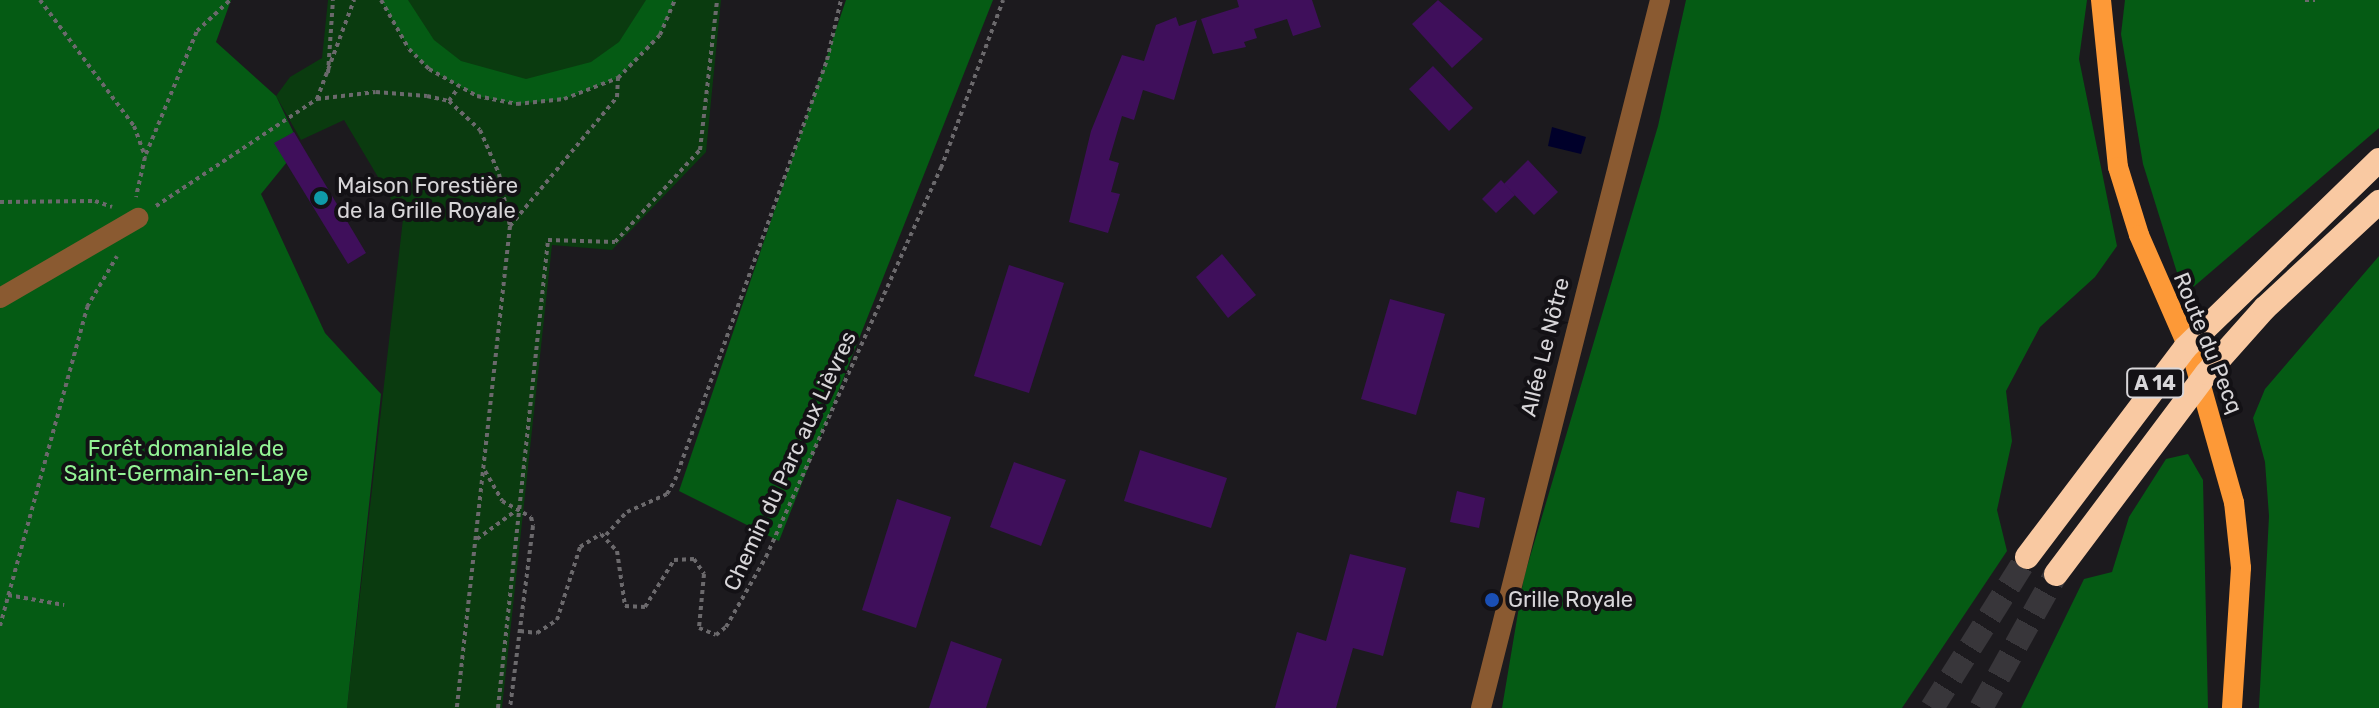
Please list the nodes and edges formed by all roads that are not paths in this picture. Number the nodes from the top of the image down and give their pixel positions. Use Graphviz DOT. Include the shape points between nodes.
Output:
graph roads {
  1 [pos="1660,0"];
  2 [pos="2101,0"];
  3 [pos="2379,160"];
  4 [pos="2379,202"];
  5 [pos="136,209"];
  6 [pos="0,298"];
  7 [pos="2027,557"];
  8 [pos="2056,574"];
  9 [pos="1481,708"];
  10 [pos="2232,708"];
  1 -- 9 [label="street, Allée Le Nôtre"];
  2 -- 10 [label="main road, Route du Pecq" via="2118,167 2139,235 2194,361 2234,502 2241,568"];
  3 -- 7 [label="highway, A 14" via="2240,289 2078,483"];
  4 -- 8 [label="highway, A 14" via="2265,308 2105,503"];
  5 -- 6 [label="street"];
}
